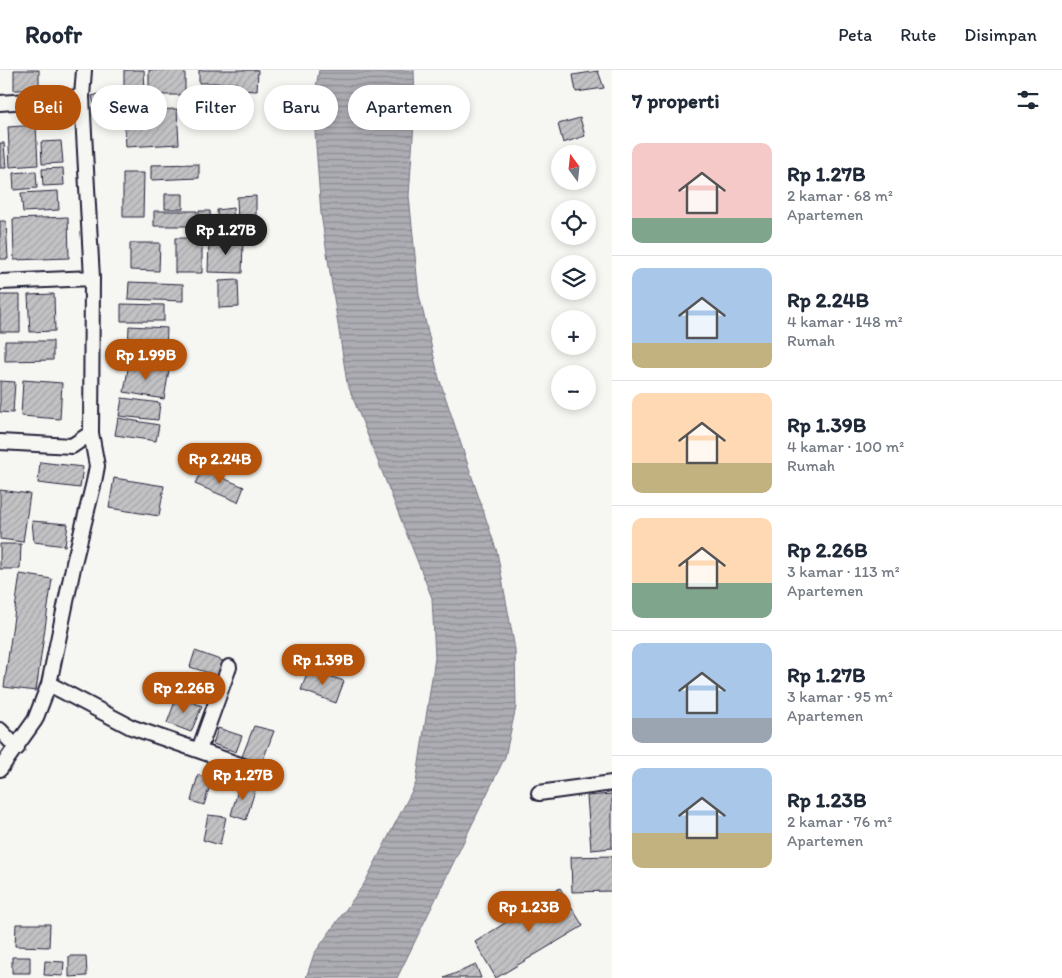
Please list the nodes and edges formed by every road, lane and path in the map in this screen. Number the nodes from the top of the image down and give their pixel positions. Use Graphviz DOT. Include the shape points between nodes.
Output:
graph roads {
  1 [pos="84,70"];
  2 [pos="82,97"];
  3 [pos="0,103"];
  4 [pos="92,278"];
  5 [pos="0,282"];
  6 [pos="91,433"];
  7 [pos="0,442"];
  8 [pos="229,668"];
  9 [pos="50,684"];
  10 [pos="0,730"];
  11 [pos="17,748"];
  12 [pos="199,750"];
  13 [pos="0,770"];
  14 [pos="255,770"];
  15 [pos="612,783"];
  16 [pos="539,793"];
  1 -- 2 [label="street"];
  2 -- 3 [label="street"];
  2 -- 4 [label="street"];
  4 -- 5 [label="street"];
  4 -- 6 [label="street"];
  6 -- 7 [label="street" via="72,446"];
  6 -- 9 [label="street" via="97,466"];
  8 -- 12 [label="street"];
  9 -- 11 [label="street" via="35,720"];
  9 -- 12 [label="street" via="131,727"];
  10 -- 11 [label="street"];
  11 -- 13 [label="street"];
  12 -- 14 [label="street"];
  15 -- 16 [label="street"];
}
